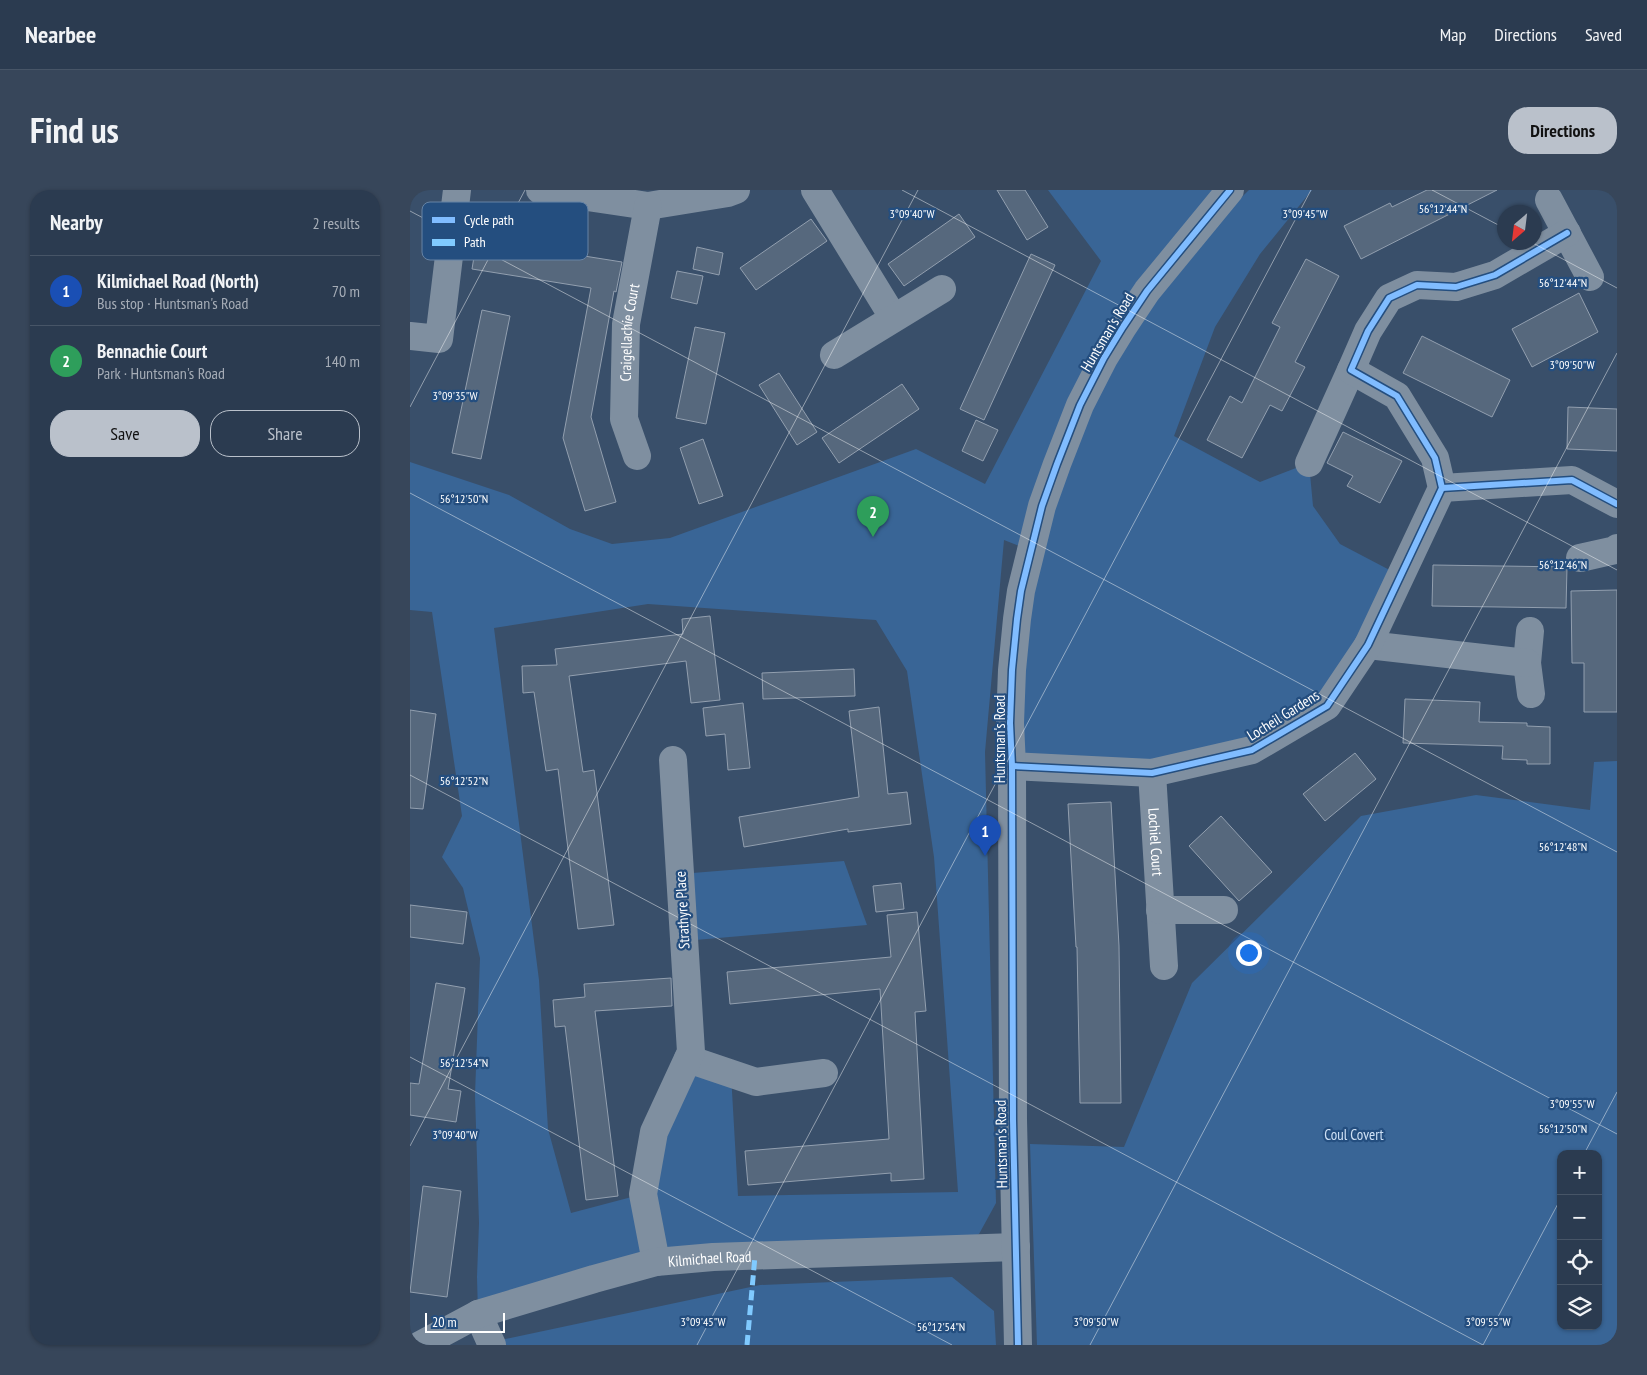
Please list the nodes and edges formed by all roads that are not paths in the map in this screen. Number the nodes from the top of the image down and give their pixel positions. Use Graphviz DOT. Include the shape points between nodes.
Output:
graph roads {
  1 [pos="540,190"];
  2 [pos="736,190"];
  3 [pos="815,190"];
  4 [pos="1230,190"];
  5 [pos="1549,200"];
  6 [pos="648,206"];
  7 [pos="1567,233"];
  8 [pos="449,260"];
  9 [pos="1590,277"];
  10 [pos="942,289"];
  11 [pos="893,317"];
  12 [pos="410,336"];
  13 [pos="834,355"];
  14 [pos="1351,370"];
  15 [pos="637,456"];
  16 [pos="1309,464"];
  17 [pos="1442,488"];
  18 [pos="1617,504"];
  19 [pos="1617,548"];
  20 [pos="1580,558"];
  21 [pos="1530,631"];
  22 [pos="1368,645"];
  23 [pos="1527,663"];
  24 [pos="1531,694"];
  25 [pos="673,760"];
  26 [pos="1012,766"];
  27 [pos="1152,773"];
  28 [pos="1160,910"];
  29 [pos="1224,910"];
  30 [pos="1164,966"];
  31 [pos="688,1059"];
  32 [pos="824,1073"];
  33 [pos="1016,1247"];
  34 [pos="656,1262"];
  35 [pos="478,1314"];
  36 [pos="420,1345"];
  37 [pos="492,1345"];
  38 [pos="1018,1345"];
  1 -- 6 [label="street"];
  2 -- 6 [label="street"];
  3 -- 11 [label="street"];
  4 -- 26 [label="street, Huntsman's Road" via="1146,291 1123,327 1080,405 1057,464 1042,506 1021,591 1012,670"];
  5 -- 7 [label="street"];
  6 -- 15 [label="street, Craigellachie Court" via="626,324 624,419"];
  7 -- 9 [label="street"];
  7 -- 14 [label="street" via="1495,275 1456,287 1417,284 1389,298 1368,330"];
  8 -- 12 [label="street" via="439,339"];
  10 -- 11 [label="street"];
  11 -- 13 [label="street"];
  14 -- 16 [label="street"];
  14 -- 17 [label="street" via="1397,396 1435,458"];
  17 -- 18 [label="street" via="1572,480"];
  17 -- 22 [label="street, Locheil Gardens"];
  19 -- 20 [label="street"];
  21 -- 23 [label="street"];
  22 -- 23 [label="street"];
  22 -- 27 [label="street, Locheil Gardens" via="1327,706 1252,750"];
  23 -- 24 [label="street"];
  25 -- 31 [label="street, Strathyre Place" via="691,1052"];
  26 -- 27 [label="street, Locheil Gardens"];
  26 -- 33 [label="street, Huntsman's Road"];
  27 -- 28 [label="street, Lochiel Court"];
  28 -- 29 [label="street"];
  28 -- 30 [label="street, Lochiel Court"];
  31 -- 32 [label="street" via="756,1082"];
  31 -- 34 [label="street, Strathyre Place" via="654,1132 643,1194"];
  33 -- 34 [label="street, Kilmichael Road" via="713,1257"];
  33 -- 38 [label="street, Huntsman's Road"];
  34 -- 35 [label="street, Kilmichael Road"];
  35 -- 36 [label="street, Kilmichael Road"];
  35 -- 37 [label="street"];
}
